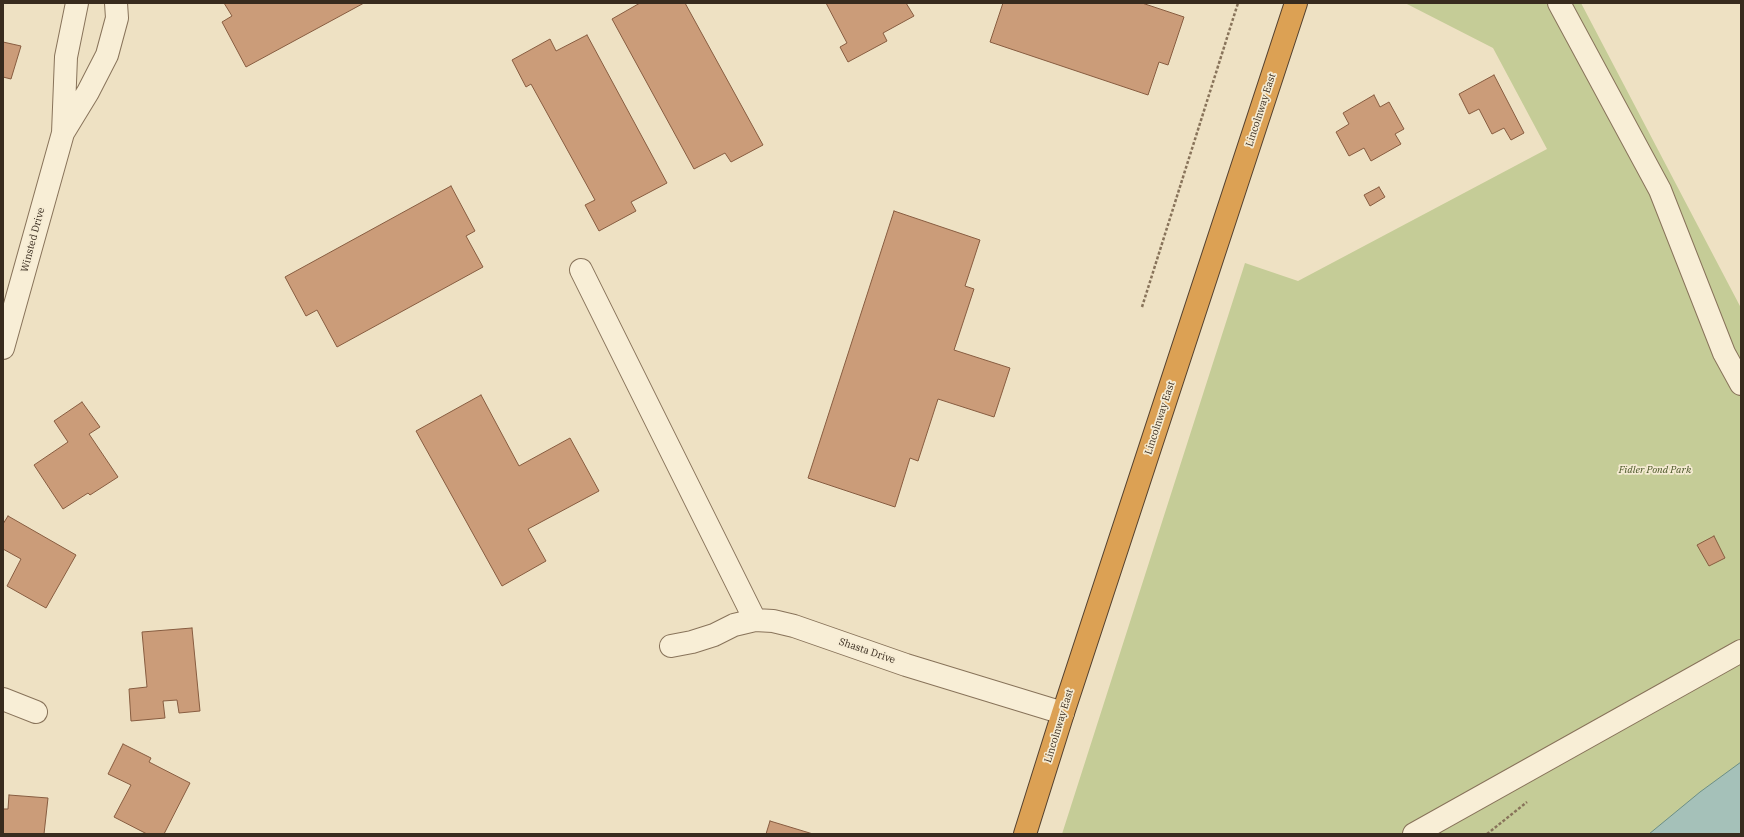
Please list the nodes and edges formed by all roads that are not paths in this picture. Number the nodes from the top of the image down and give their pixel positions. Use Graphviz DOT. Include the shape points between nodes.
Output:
graph roads {
  1 [pos="76,3"];
  2 [pos="116,3"];
  3 [pos="1296,3"];
  4 [pos="1558,3"];
  5 [pos="62,133"];
  6 [pos="581,270"];
  7 [pos="3,348"];
  8 [pos="1741,384"];
  9 [pos="755,620"];
  10 [pos="671,646"];
  11 [pos="1741,651"];
  12 [pos="3,699"];
  13 [pos="36,712"];
  14 [pos="1062,713"];
  15 [pos="1025,834"];
  16 [pos="1414,834"];
  1 -- 5 [label="street, Winsted Drive" via="66,57"];
  2 -- 5 [label="street, Winsted Drive" via="117,18 108,55"];
  3 -- 14 [label="highway, Lincolnway East"];
  4 -- 8 [label="street" via="1660,190 1724,353"];
  5 -- 7 [label="street, Winsted Drive"];
  6 -- 9 [label="street"];
  9 -- 10 [label="street, Shasta Drive" via="734,625 692,642"];
  9 -- 14 [label="street, Shasta Drive" via="794,626 906,665"];
  11 -- 16 [label="street"];
  12 -- 13 [label="street"];
  14 -- 15 [label="highway, Lincolnway East"];
}
